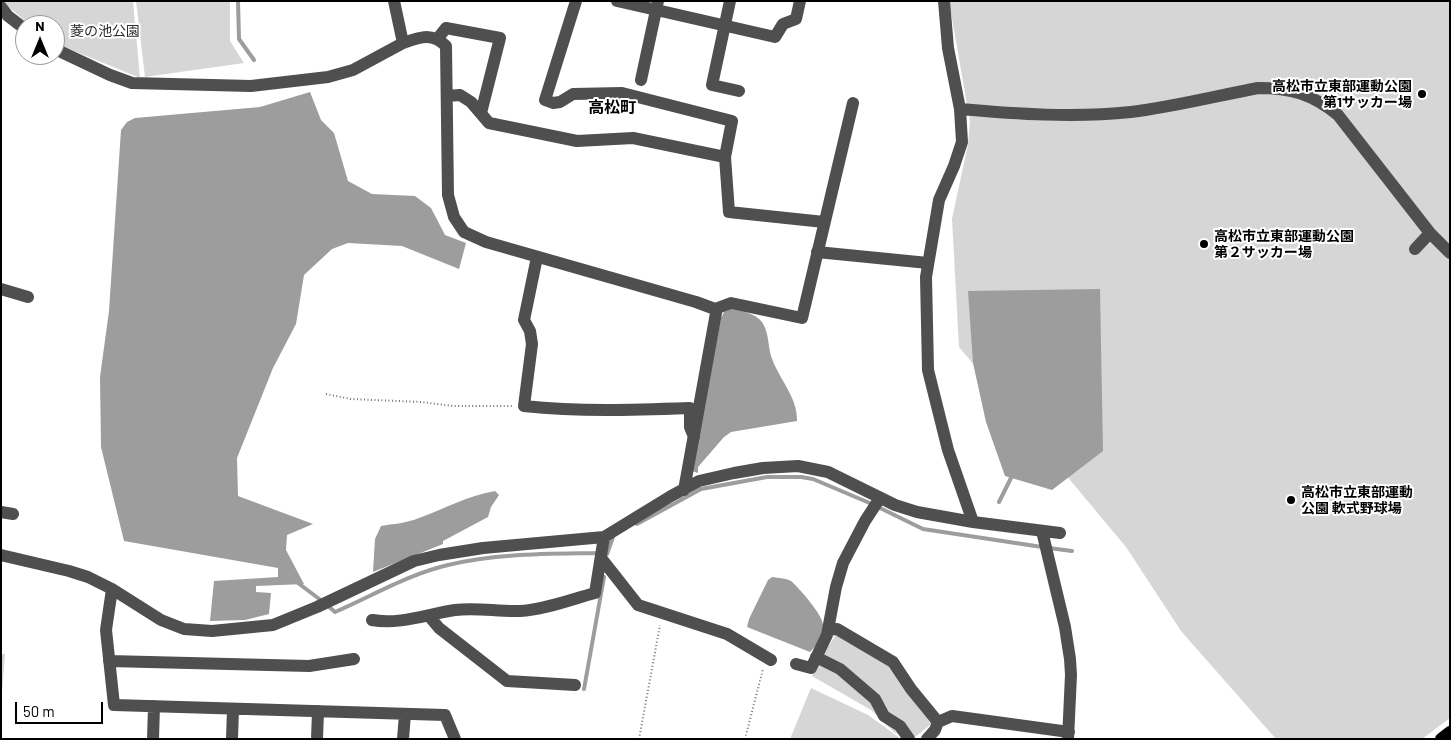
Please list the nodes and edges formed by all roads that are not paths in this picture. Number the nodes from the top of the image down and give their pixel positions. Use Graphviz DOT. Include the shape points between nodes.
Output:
graph roads {
  1 [pos="394,1"];
  2 [pos="576,1"];
  3 [pos="617,1"];
  4 [pos="730,1"];
  5 [pos="800,1"];
  6 [pos="944,1"];
  7 [pos="657,6"];
  8 [pos="1,8"];
  9 [pos="15,21"];
  10 [pos="724,25"];
  11 [pos="438,38"];
  12 [pos="403,43"];
  13 [pos="65,54"];
  14 [pos="641,80"];
  15 [pos="739,91"];
  16 [pos="447,96"];
  17 [pos="853,103"];
  18 [pos="960,109"];
  19 [pos="481,113"];
  20 [pos="725,157"];
  21 [pos="824,222"];
  22 [pos="1430,233"];
  23 [pos="1415,249"];
  24 [pos="817,252"];
  25 [pos="1450,253"];
  26 [pos="537,256"];
  27 [pos="928,262"];
  28 [pos="1,289"];
  29 [pos="28,298"];
  30 [pos="715,309"];
  31 [pos="694,437"];
  32 [pos="684,490"];
  33 [pos="880,498"];
  34 [pos="973,522"];
  35 [pos="1042,531"];
  36 [pos="1060,533"];
  37 [pos="604,537"];
  38 [pos="1,555"];
  39 [pos="601,558"];
  40 [pos="112,589"];
  41 [pos="429,616"];
  42 [pos="372,620"];
  43 [pos="828,630"];
  44 [pos="816,657"];
  45 [pos="354,659"];
  46 [pos="769,659"];
  47 [pos="109,661"];
  48 [pos="796,664"];
  49 [pos="575,685"];
  50 [pos="154,706"];
  51 [pos="233,709"];
  52 [pos="318,712"];
  53 [pos="405,714"];
  54 [pos="938,722"];
  55 [pos="1450,732"];
  56 [pos="1069,736"];
  57 [pos="152,739"];
  58 [pos="232,739"];
  59 [pos="317,739"];
  60 [pos="403,739"];
  61 [pos="454,739"];
  62 [pos="910,739"];
  63 [pos="927,739"];
  64 [pos="1441,739"];
  1 -- 12 [label="street"];
  2 -- 20 [label="street" via="545,100 553,103 573,94 622,93 732,121"];
  3 -- 7 [label="street"];
  4 -- 10 [label="street"];
  5 -- 10 [label="street" via="796,19 783,24 775,37"];
  6 -- 18 [label="street" via="948,48"];
  7 -- 10 [label="street"];
  7 -- 14 [label="street"];
  8 -- 9 [label="street"];
  10 -- 15 [label="street" via="712,85"];
  11 -- 12 [label="street" via="422,37"];
  11 -- 16 [label="street" via="446,46"];
  11 -- 19 [label="street" via="446,28 500,38"];
  12 -- 13 [label="street" via="353,70 328,77 250,86 132,82"];
  16 -- 19 [label="street" via="460,95"];
  16 -- 26 [label="street" via="448,195 454,217 464,232 486,242"];
  17 -- 21 [label="street"];
  18 -- 22 [label="street" via="1096,114 1154,108 1258,88 1293,91 1324,104 1338,115"];
  18 -- 27 [label="street" via="962,142 939,200"];
  19 -- 20 [label="street" via="489,123 577,141 633,138"];
  20 -- 21 [label="street" via="729,212"];
  21 -- 24 [label="street"];
  22 -- 23 [label="street"];
  22 -- 25 [label="street"];
  24 -- 27 [label="street"];
  24 -- 30 [label="street" via="802,318 731,303"];
  26 -- 30 [label="street"];
  26 -- 31 [label="street" via="524,320 532,344 524,406 618,410 690,408 690,427"];
  27 -- 34 [label="street" via="928,370 948,450"];
  28 -- 29 [label="street"];
  30 -- 31 [label="street"];
  31 -- 32 [label="street"];
  32 -- 33 [label="street" via="699,482 734,473 798,466 828,472"];
  32 -- 37 [label="street"];
  33 -- 34 [label="street" via="917,512"];
  33 -- 43 [label="street" via="843,563"];
  34 -- 35 [label="street"];
  35 -- 36 [label="street"];
  35 -- 56 [label="street" via="1070,659"];
  37 -- 39 [label="street"];
  37 -- 40 [label="street" via="439,555 414,561 273,624 212,631 184,629 161,620"];
  38 -- 40 [label="street" via="88,577"];
  39 -- 41 [label="street" via="595,592 521,611 488,608"];
  39 -- 46 [label="street" via="638,605 727,634"];
  40 -- 47 [label="street" via="106,630"];
  41 -- 42 [label="street" via="383,622"];
  41 -- 49 [label="street" via="439,628 508,681"];
  43 -- 44 [label="street"];
  43 -- 54 [label="street" via="837,629 893,662"];
  44 -- 48 [label="street" via="811,668"];
  44 -- 62 [label="street" via="840,669 875,699 884,716 900,726"];
  45 -- 47 [label="street" via="309,666"];
  47 -- 50 [label="street" via="114,705"];
  50 -- 51 [label="street"];
  50 -- 57 [label="street"];
  51 -- 52 [label="street"];
  51 -- 58 [label="street"];
  52 -- 53 [label="street"];
  52 -- 59 [label="street"];
  53 -- 60 [label="street"];
  53 -- 61 [label="street" via="445,715"];
  54 -- 56 [label="street" via="952,716"];
  54 -- 63 [label="street"];
  55 -- 64 [label="main road"];
}
